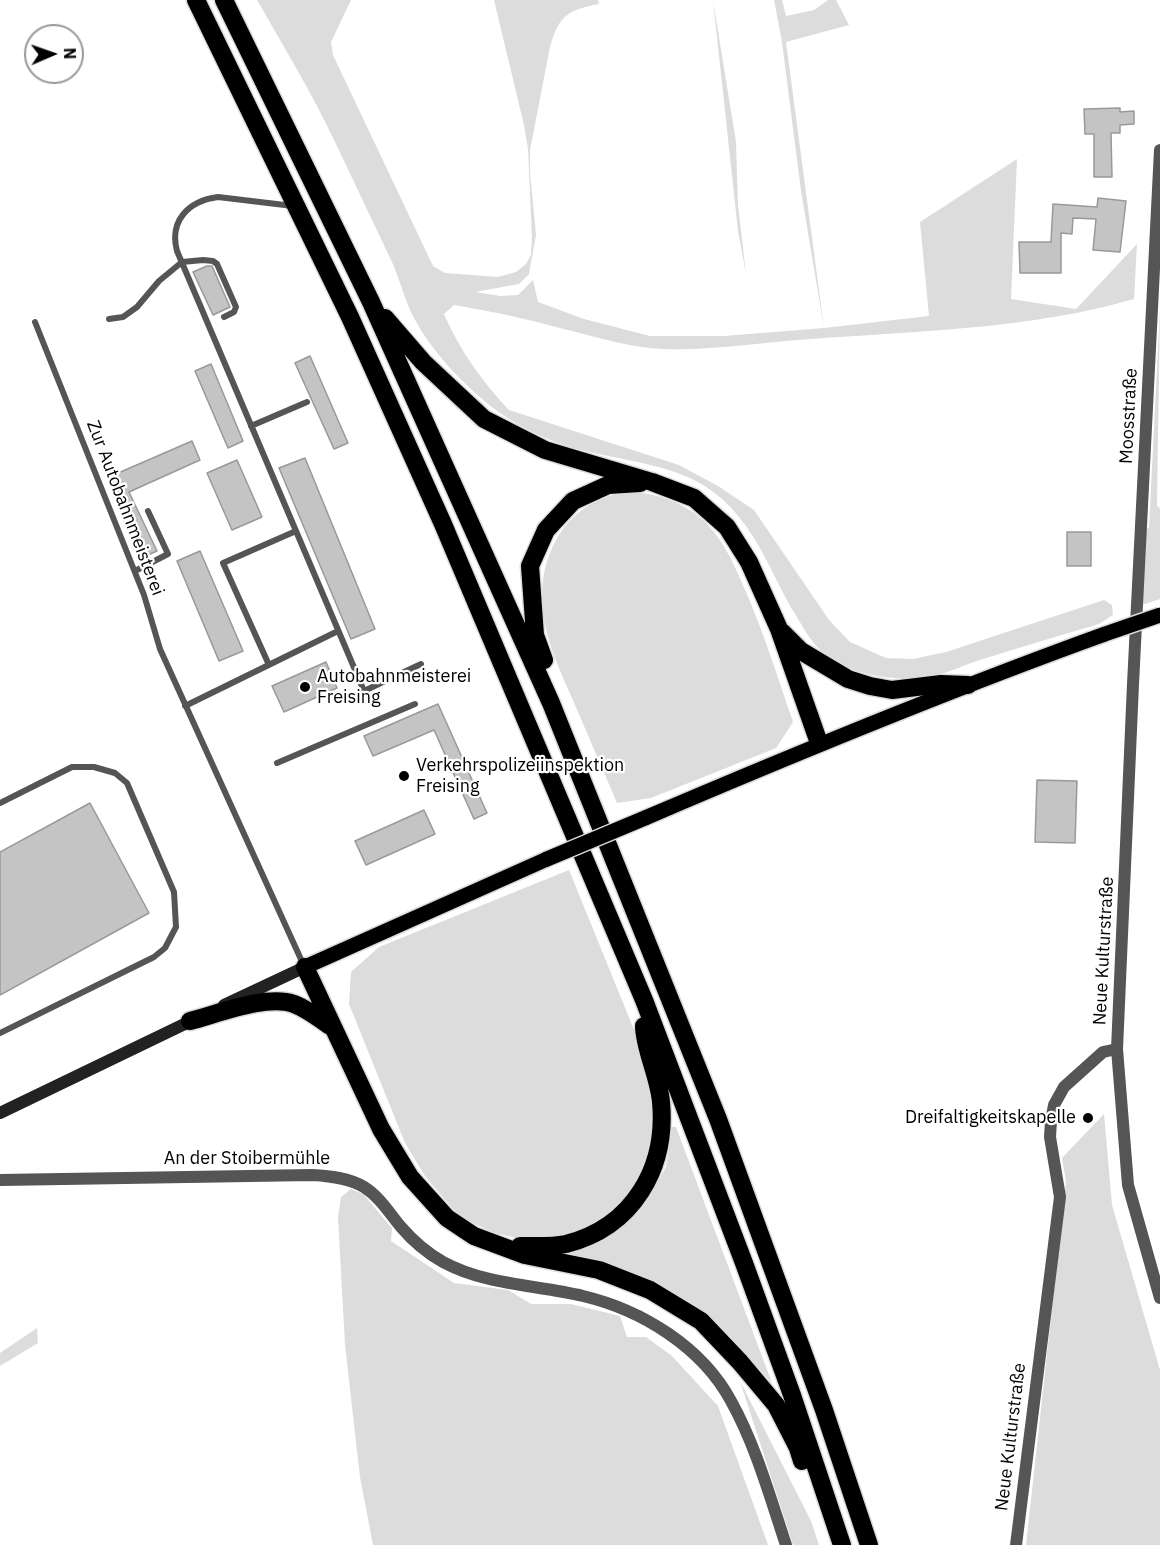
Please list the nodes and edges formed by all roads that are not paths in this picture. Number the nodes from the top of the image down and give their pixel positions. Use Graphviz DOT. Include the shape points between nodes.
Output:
graph roads {
  1 [pos="196,0"];
  2 [pos="224,0"];
  3 [pos="1160,150"];
  4 [pos="298,207"];
  5 [pos="182,262"];
  6 [pos="371,302"];
  7 [pos="224,317"];
  8 [pos="109,319"];
  9 [pos="35,322"];
  10 [pos="307,402"];
  11 [pos="251,426"];
  12 [pos="652,482"];
  13 [pos="148,511"];
  14 [pos="296,531"];
  15 [pos="135,572"];
  16 [pos="1160,615"];
  17 [pos="779,629"];
  18 [pos="338,631"];
  19 [pos="421,664"];
  20 [pos="269,665"];
  21 [pos="1133,684"];
  22 [pos="968,685"];
  23 [pos="551,703"];
  24 [pos="415,704"];
  25 [pos="185,706"];
  26 [pos="819,743"];
  27 [pos="277,764"];
  28 [pos="0,802"];
  29 [pos="304,967"];
  30 [pos="644,1000"];
  31 [pos="190,1021"];
  32 [pos="331,1027"];
  33 [pos="0,1033"];
  34 [pos="1117,1049"];
  35 [pos="0,1113"];
  36 [pos="0,1180"];
  37 [pos="506,1246"];
  38 [pos="1160,1298"];
  39 [pos="840,1537"];
  40 [pos="786,1545"];
  41 [pos="869,1545"];
  42 [pos="1016,1545"];
  1 -- 4 [label="highway"];
  2 -- 6 [label="highway"];
  3 -- 21 [label="street, Moosstraße"];
  4 -- 5 [label="lane" via="207,198 180,219 175,230 174,240"];
  4 -- 30 [label="highway" via="443,524"];
  5 -- 7 [label="lane" via="203,260 217,264 236,307"];
  5 -- 8 [label="lane" via="137,307 123,317"];
  5 -- 11 [label="lane"];
  6 -- 12 [label="highway" via="423,362 484,419 545,450"];
  6 -- 23 [label="highway"];
  9 -- 15 [label="lane, Zur Autobahnmeisterei"];
  10 -- 11 [label="lane"];
  11 -- 14 [label="lane"];
  12 -- 17 [label="highway" via="694,498 727,527 749,562"];
  12 -- 23 [label="highway" via="608,485 573,501 546,530 530,566 535,635 550,677"];
  13 -- 15 [label="lane" via="168,554"];
  14 -- 18 [label="lane"];
  14 -- 20 [label="lane" via="223,563"];
  15 -- 25 [label="lane, Zur Autobahnmeisterei" via="160,649"];
  16 -- 22 [label="main road, bridge"];
  17 -- 22 [label="highway" via="801,651 848,679 870,686 892,690"];
  17 -- 26 [label="highway"];
  18 -- 19 [label="lane" via="364,691"];
  18 -- 20 [label="lane"];
  20 -- 25 [label="lane"];
  21 -- 34 [label="street, Neue Kulturstraße"];
  22 -- 26 [label="main road"];
  23 -- 41 [label="highway" via="718,1119"];
  24 -- 27 [label="lane"];
  25 -- 29 [label="lane, Zur Autobahnmeisterei"];
  26 -- 29 [label="main road, bridge"];
  28 -- 33 [label="lane" via="72,767 94,767 115,773 127,783 174,892 176,927 165,948 154,957"];
  29 -- 31 [label="main road"];
  29 -- 32 [label="highway"];
  30 -- 37 [label="highway" via="644,1031 657,1075 662,1139 642,1190 624,1213 566,1244"];
  30 -- 39 [label="highway" via="748,1274"];
  31 -- 32 [label="highway" via="259,1003 284,1001"];
  31 -- 35 [label="main road"];
  32 -- 37 [label="highway" via="381,1129 410,1177 447,1218 474,1236"];
  34 -- 38 [label="street" via="1128,1185"];
  34 -- 42 [label="street, Neue Kulturstraße" via="1103,1052 1064,1087 1054,1105 1050,1137 1059,1203"];
  36 -- 40 [label="street, An der Stoibermühle" via="312,1175 355,1182 378,1199 414,1241 444,1263 471,1274 584,1296 622,1308 686,1348 710,1371 748,1434"];
  37 -- 39 [label="highway" via="525,1255 599,1270 650,1290 700,1321 776,1405 798,1448 818,1508"];
}
